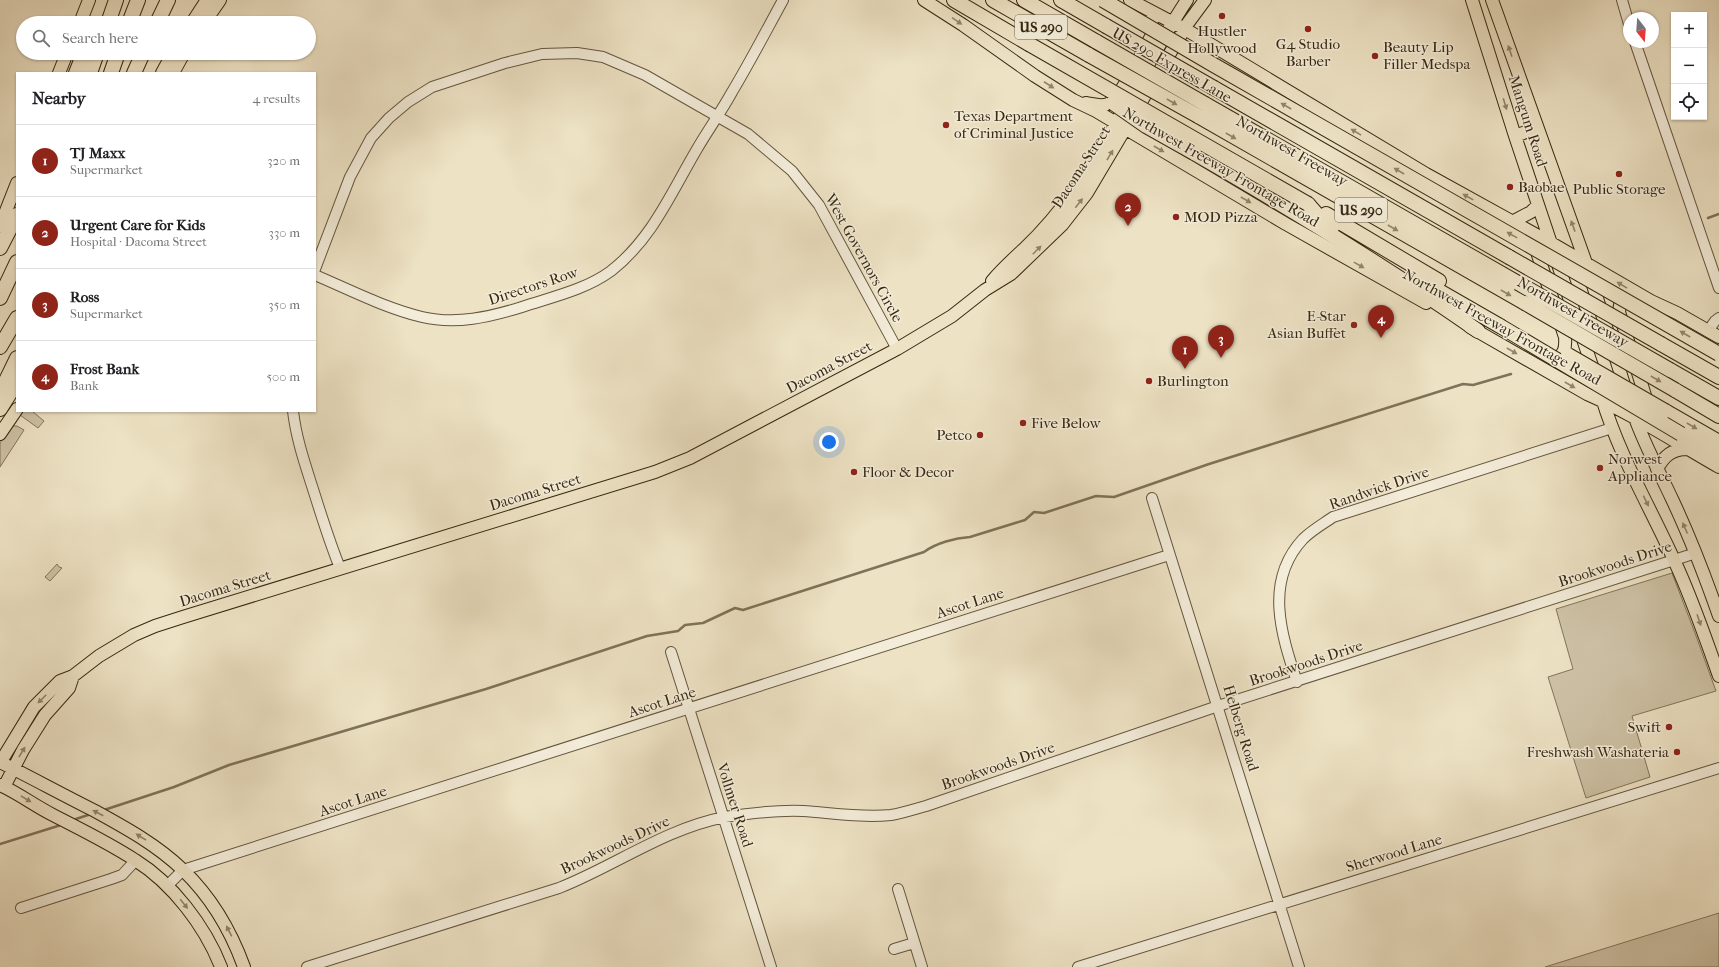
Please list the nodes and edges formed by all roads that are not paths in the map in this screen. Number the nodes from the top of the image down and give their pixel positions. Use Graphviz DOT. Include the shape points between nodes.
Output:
graph roads {
  1 [pos="89,0"];
  2 [pos="116,0"];
  3 [pos="138,0"];
  4 [pos="208,0"];
  5 [pos="220,0"];
  6 [pos="783,0"];
  7 [pos="924,0"];
  8 [pos="954,0"];
  9 [pos="993,0"];
  10 [pos="1024,0"];
  11 [pos="1061,0"];
  12 [pos="1103,0"];
  13 [pos="1123,0"];
  14 [pos="1130,0"];
  15 [pos="1187,0"];
  16 [pos="1205,0"];
  17 [pos="1472,0"];
  18 [pos="1622,0"];
  19 [pos="168,2"];
  20 [pos="1494,3"];
  21 [pos="1626,12"];
  22 [pos="1477,13"];
  23 [pos="83,16"];
  24 [pos="110,16"];
  25 [pos="132,16"];
  26 [pos="161,16"];
  27 [pos="198,16"];
  28 [pos="209,16"];
  29 [pos="1173,22"];
  30 [pos="1185,29"];
  31 [pos="1028,44"];
  32 [pos="1636,48"];
  33 [pos="64,60"];
  34 [pos="81,60"];
  35 [pos="95,60"];
  36 [pos="116,60"];
  37 [pos="140,60"];
  38 [pos="170,60"];
  39 [pos="180,60"];
  40 [pos="59,72"];
  41 [pos="76,72"];
  42 [pos="90,72"];
  43 [pos="111,72"];
  44 [pos="134,72"];
  45 [pos="164,72"];
  46 [pos="174,72"];
  47 [pos="1073,100"];
  48 [pos="716,118"];
  49 [pos="1121,126"];
  50 [pos="1537,128"];
  51 [pos="1515,136"];
  52 [pos="16,186"];
  53 [pos="1308,204"];
  54 [pos="1538,205"];
  55 [pos="16,217"];
  56 [pos="1512,222"];
  57 [pos="0,226"];
  58 [pos="1524,228"];
  59 [pos="1551,243"];
  60 [pos="0,248"];
  61 [pos="1586,263"];
  62 [pos="16,264"];
  63 [pos="316,266"];
  64 [pos="316,275"];
  65 [pos="1719,288"];
  66 [pos="0,298"];
  67 [pos="1651,301"];
  68 [pos="1719,318"];
  69 [pos="16,320"];
  70 [pos="1478,331"];
  71 [pos="1708,331"];
  72 [pos="1719,337"];
  73 [pos="0,347"];
  74 [pos="897,349"];
  75 [pos="1719,354"];
  76 [pos="16,360"];
  77 [pos="1538,365"];
  78 [pos="1719,377"];
  79 [pos="16,384"];
  80 [pos="0,392"];
  81 [pos="1719,398"];
  82 [pos="1603,401"];
  83 [pos="0,409"];
  84 [pos="16,410"];
  85 [pos="293,412"];
  86 [pos="1719,416"];
  87 [pos="1635,418"];
  88 [pos="1612,428"];
  89 [pos="0,434"];
  90 [pos="1664,434"];
  91 [pos="1719,442"];
  92 [pos="1687,449"];
  93 [pos="1719,456"];
  94 [pos="1719,467"];
  95 [pos="1657,469"];
  96 [pos="1152,498"];
  97 [pos="1696,553"];
  98 [pos="1169,555"];
  99 [pos="1675,560"];
  100 [pos="340,568"];
  101 [pos="1719,616"];
  102 [pos="670,652"];
  103 [pos="1716,656"];
  104 [pos="73,676"];
  105 [pos="1719,676"];
  106 [pos="1297,682"];
  107 [pos="1218,706"];
  108 [pos="689,709"];
  109 [pos="0,762"];
  110 [pos="1719,768"];
  111 [pos="13,769"];
  112 [pos="2,786"];
  113 [pos="724,818"];
  114 [pos="136,860"];
  115 [pos="183,870"];
  116 [pos="168,886"];
  117 [pos="898,889"];
  118 [pos="1280,904"];
  119 [pos="21,908"];
  120 [pos="914,943"];
  121 [pos="894,949"];
  122 [pos="221,967"];
  123 [pos="244,967"];
  124 [pos="307,967"];
  125 [pos="771,967"];
  126 [pos="922,967"];
  127 [pos="1078,967"];
  128 [pos="1299,967"];
  1 -- 23 [label="main road"];
  2 -- 24 [label="highway"];
  3 -- 25 [label="highway"];
  4 -- 27 [label="highway"];
  5 -- 28 [label="main road"];
  6 -- 48 [label="street, Directors Row"];
  7 -- 47 [label="main road, Northwest Freeway Frontage Road, one-way"];
  8 -- 31 [label="highway"];
  9 -- 86 [label="highway, Northwest Freeway / US 290, one-way, bridge"];
  10 -- 81 [label="highway, US 290 Express Lane, bridge"];
  11 -- 78 [label="highway, Northwest Freeway / US 290, bridge"];
  75 -- 12 [label="highway, one-way, bridge"];
  13 -- 47 [label="main road" via="1147,18 1152,24 1153,33 1121,90 1110,103 1102,105"];
  14 -- 29 [label="main road"];
  15 -- 29 [label="main road, Dacoma Street"];
  16 -- 30 [label="main road, Dacoma Street"];
  17 -- 22 [label="main road, Mangum Road"];
  18 -- 21 [label="street"];
  19 -- 26 [label="highway"];
  20 -- 22 [label="main road"];
  50 -- 20 [label="main road, Mangum Road, one-way"];
  22 -- 51 [label="main road, Mangum Road, one-way"];
  29 -- 30 [label="main road"];
  29 -- 49 [label="main road, Dacoma Street"];
  30 -- 49 [label="main road, Dacoma Street"];
  56 -- 30 [label="main road, one-way" via="1426,174"];
  31 -- 53 [label="highway, bridge"];
  31 -- 70 [label="highway, bridge" via="1146,126 1313,223 1430,297"];
  32 -- 65 [label="street"];
  33 -- 40 [label="main road"];
  34 -- 41 [label="highway"];
  35 -- 42 [label="highway"];
  36 -- 43 [label="highway"];
  37 -- 44 [label="highway"];
  38 -- 45 [label="highway"];
  39 -- 46 [label="main road"];
  47 -- 49 [label="main road, Northwest Freeway Frontage Road"];
  48 -- 63 [label="street, West Governors Circle" via="645,75 603,57 577,53 542,54 505,63 432,87 408,102 371,138 350,177"];
  48 -- 64 [label="street, Directors Row" via="648,234 626,258 587,285 486,317 450,320 424,317 391,308"];
  48 -- 74 [label="street, West Governors Circle" via="748,134 792,171 819,205"];
  49 -- 70 [label="main road, Northwest Freeway Frontage Road, one-way" via="1286,224"];
  49 -- 74 [label="main road, Dacoma Street" via="1087,193 1011,274 985,290 952,316"];
  50 -- 51 [label="main road"];
  61 -- 50 [label="main road, Mangum Road, one-way"];
  51 -- 54 [label="main road, Mangum Road"];
  52 -- 57 [label="main road"];
  53 -- 91 [label="highway, one-way, bridge"];
  53 -- 93 [label="highway, bridge" via="1321,219 1409,274"];
  54 -- 56 [label="main road" via="1531,212"];
  54 -- 59 [label="main road, Mangum Road"];
  55 -- 60 [label="highway"];
  56 -- 58 [label="main road"];
  58 -- 59 [label="main road"];
  58 -- 77 [label="main road" via="1534,242 1565,338 1566,348 1562,355 1553,361"];
  59 -- 61 [label="main road"];
  59 -- 82 [label="main road, Mangum Road"];
  67 -- 61 [label="main road, one-way"];
  61 -- 87 [label="main road, Mangum Road"];
  62 -- 66 [label="highway"];
  67 -- 71 [label="main road"];
  67 -- 90 [label="main road" via="1623,299 1619,312 1649,407"];
  68 -- 71 [label="street"];
  69 -- 73 [label="highway"];
  70 -- 77 [label="main road, Northwest Freeway Frontage Road, one-way"];
  71 -- 72 [label="main road"];
  74 -- 100 [label="main road, Dacoma Street" via="690,458 655,472"];
  76 -- 80 [label="highway"];
  77 -- 82 [label="main road, Northwest Freeway Frontage Road, one-way"];
  79 -- 83 [label="highway"];
  82 -- 87 [label="main road, Northwest Freeway Frontage Road"];
  82 -- 88 [label="main road, Mangum Road"];
  84 -- 89 [label="main road"];
  85 -- 100 [label="street" via="303,461"];
  87 -- 90 [label="main road, Northwest Freeway Frontage Road"];
  87 -- 95 [label="main road, Mangum Road"];
  88 -- 99 [label="main road, Mangum Road, one-way"];
  88 -- 106 [label="street, Randwick Drive" via="1333,517 1316,528 1303,539 1281,579 1278,608 1285,646"];
  90 -- 92 [label="main road, Northwest Freeway Frontage Road"];
  92 -- 94 [label="main road, Northwest Freeway Frontage Road"];
  92 -- 95 [label="main road" via="1670,453"];
  97 -- 95 [label="main road, Mangum Road, one-way"];
  96 -- 98 [label="street, Helberg Road"];
  97 -- 99 [label="street, Brookwoods Drive"];
  97 -- 101 [label="main road, Mangum Road"];
  98 -- 107 [label="street, Helberg Road"];
  98 -- 108 [label="street, Ascot Lane"];
  99 -- 103 [label="main road, Mangum Road, one-way"];
  99 -- 106 [label="street, Brookwoods Drive"];
  100 -- 104 [label="main road, Dacoma Street" via="155,626 115,645"];
  102 -- 108 [label="street, Vollmer Road"];
  103 -- 105 [label="main road, Mangum Road"];
  104 -- 109 [label="main road, Dacoma Street, one-way" via="60,681 34,707"];
  111 -- 104 [label="main road, Dacoma Street, one-way" via="45,715 69,688"];
  106 -- 107 [label="street, Brookwoods Drive"];
  107 -- 113 [label="street, Brookwoods Drive" via="926,806 892,814 866,816 801,811 758,812"];
  107 -- 118 [label="street, Helberg Road"];
  108 -- 113 [label="street, Vollmer Road"];
  108 -- 115 [label="street, Ascot Lane"];
  109 -- 111 [label="main road"];
  110 -- 118 [label="street, Sherwood Lane"];
  111 -- 112 [label="main road, Dacoma Street"];
  115 -- 111 [label="main road, one-way" via="144,839"];
  112 -- 114 [label="main road, one-way"];
  113 -- 124 [label="street, Brookwoods Drive" via="679,831 650,843 559,888"];
  113 -- 125 [label="street, Vollmer Road"];
  114 -- 116 [label="main road"];
  114 -- 119 [label="street" via="122,874 111,879"];
  115 -- 116 [label="street, Ascot Lane"];
  123 -- 115 [label="main road, one-way" via="223,920"];
  116 -- 122 [label="main road, one-way" via="198,923"];
  117 -- 120 [label="street"];
  118 -- 127 [label="street, Sherwood Lane"];
  118 -- 128 [label="street, Helberg Road"];
  120 -- 121 [label="street"];
  120 -- 126 [label="street"];
}
